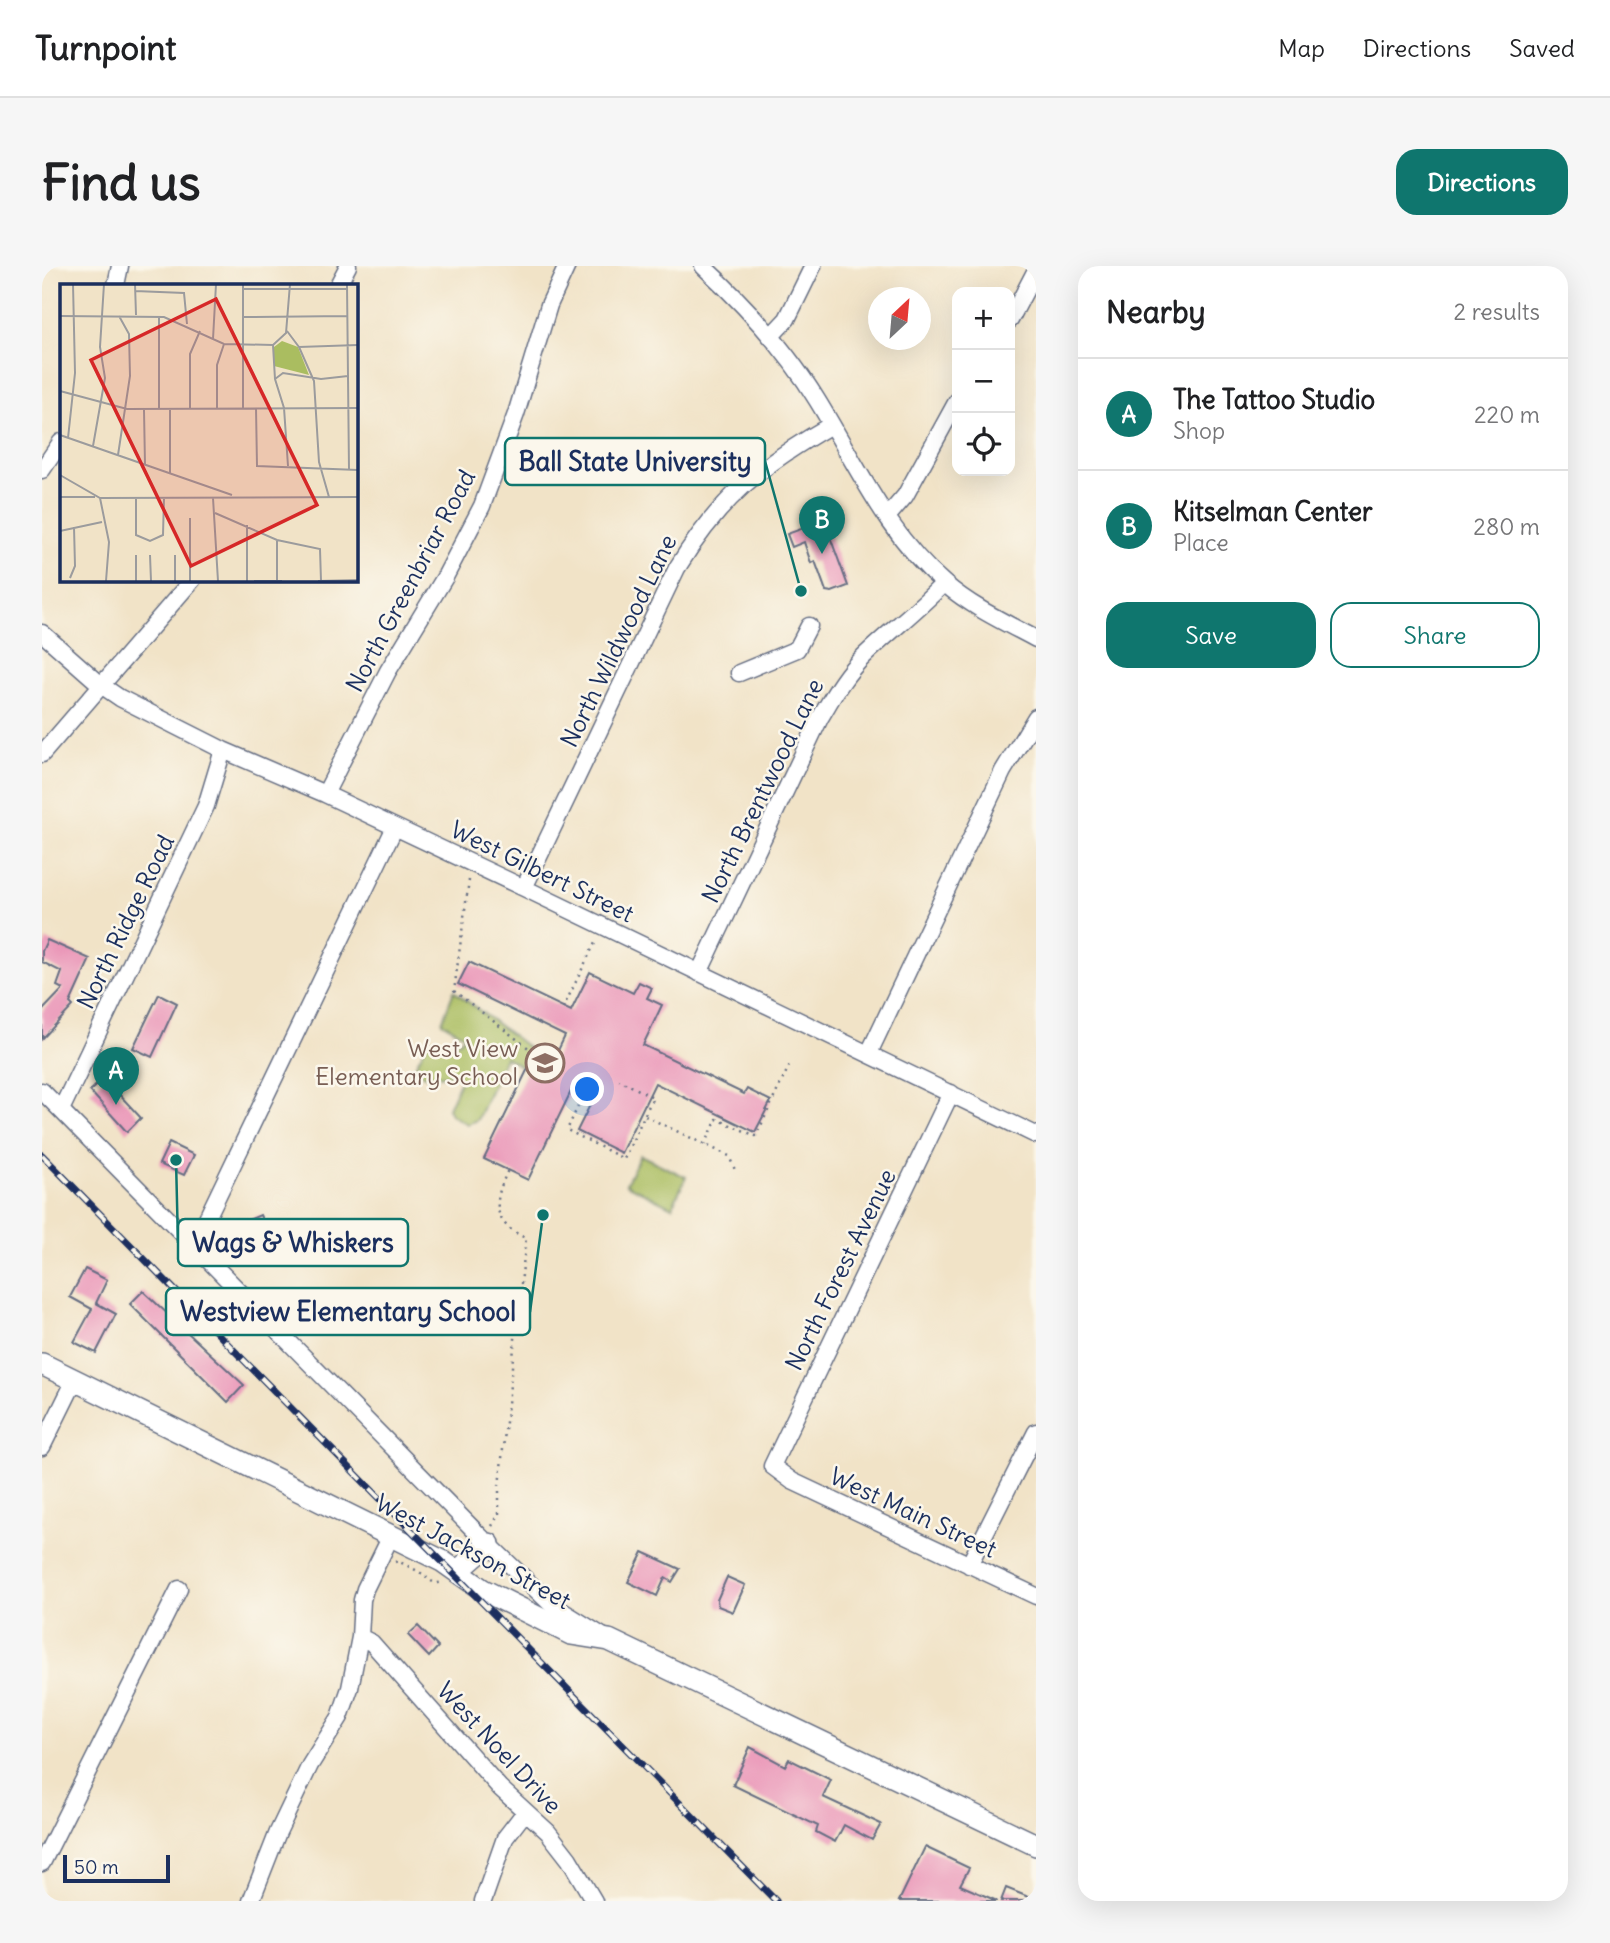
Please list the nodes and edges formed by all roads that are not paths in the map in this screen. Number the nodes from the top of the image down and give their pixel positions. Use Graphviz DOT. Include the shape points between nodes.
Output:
graph roads {
  1 [pos="120,266"];
  2 [pos="348,266"];
  3 [pos="567,266"];
  4 [pos="703,266"];
  5 [pos="813,266"];
  6 [pos="1036,270"];
  7 [pos="116,284"];
  8 [pos="339,284"];
  9 [pos="1015,310"];
  10 [pos="771,336"];
  11 [pos="952,410"];
  12 [pos="831,425"];
  13 [pos="60,443"];
  14 [pos="42,470"];
  15 [pos="887,517"];
  16 [pos="191,581"];
  17 [pos="944,583"];
  18 [pos="809,626"];
  19 [pos="42,633"];
  20 [pos="1036,639"];
  21 [pos="739,673"];
  22 [pos="101,685"];
  23 [pos="1036,717"];
  24 [pos="223,750"];
  25 [pos="42,754"];
  26 [pos="325,794"];
  27 [pos="395,827"];
  28 [pos="524,888"];
  29 [pos="698,973"];
  30 [pos="869,1053"];
  31 [pos="42,1091"];
  32 [pos="951,1093"];
  33 [pos="61,1110"];
  34 [pos="1036,1135"];
  35 [pos="194,1245"];
  36 [pos="42,1364"];
  37 [pos="75,1380"];
  38 [pos="1036,1432"];
  39 [pos="42,1447"];
  40 [pos="772,1466"];
  41 [pos="490,1535"];
  42 [pos="391,1536"];
  43 [pos="970,1565"];
  44 [pos="453,1574"];
  45 [pos="179,1589"];
  46 [pos="1036,1596"];
  47 [pos="360,1637"];
  48 [pos="609,1640"];
  49 [pos="525,1812"];
  50 [pos="1036,1845"];
  51 [pos="42,1863"];
  52 [pos="251,1901"];
  53 [pos="483,1901"];
  54 [pos="594,1901"];
  1 -- 7 [label="street"];
  2 -- 8 [label="street"];
  3 -- 26 [label="street, North Greenbriar Road" via="549,305 482,506 388,671"];
  4 -- 10 [label="street"];
  5 -- 10 [label="street" via="787,319"];
  6 -- 9 [label="street"];
  10 -- 12 [label="street"];
  11 -- 15 [label="street" via="905,496"];
  12 -- 15 [label="street"];
  12 -- 28 [label="street, North Wildwood Lane" via="741,485 695,539"];
  13 -- 14 [label="street"];
  15 -- 17 [label="street"];
  16 -- 22 [label="street"];
  17 -- 20 [label="street" via="973,605"];
  17 -- 29 [label="street, North Brentwood Lane" via="862,657 834,693"];
  18 -- 21 [label="street" via="797,649"];
  19 -- 22 [label="street, West Gilbert Street"];
  22 -- 24 [label="street, West Gilbert Street"];
  22 -- 25 [label="street"];
  23 -- 30 [label="street" via="1003,771"];
  24 -- 26 [label="street, West Gilbert Street"];
  24 -- 33 [label="street, North Ridge Road" via="206,806"];
  26 -- 27 [label="street, West Gilbert Street"];
  27 -- 28 [label="street, West Gilbert Street"];
  27 -- 35 [label="street"];
  28 -- 29 [label="street, West Gilbert Street"];
  29 -- 30 [label="street, West Gilbert Street"];
  30 -- 32 [label="street, West Gilbert Street"];
  31 -- 33 [label="street"];
  32 -- 34 [label="street, West Gilbert Street"];
  32 -- 40 [label="street, North Forest Avenue"];
  33 -- 35 [label="street"];
  35 -- 41 [label="street"];
  36 -- 37 [label="main road, West Jackson Street"];
  37 -- 39 [label="street"];
  37 -- 42 [label="main road, West Jackson Street"];
  38 -- 43 [label="street"];
  40 -- 43 [label="street, West Main Street" via="792,1481"];
  41 -- 44 [label="main road"];
  41 -- 48 [label="street" via="551,1604"];
  42 -- 44 [label="main road, West Jackson Street"];
  42 -- 47 [label="street" via="365,1589"];
  43 -- 46 [label="street, West Main Street"];
  44 -- 48 [label="main road, West Jackson Street" via="571,1634"];
  45 -- 51 [label="street"];
  47 -- 49 [label="street, West Noel Drive" via="372,1643"];
  47 -- 52 [label="street" via="340,1717 310,1765"];
  48 -- 50 [label="main road, West Jackson Street"];
  49 -- 53 [label="street" via="505,1838"];
  49 -- 54 [label="street, West Noel Drive" via="561,1848"];
}
